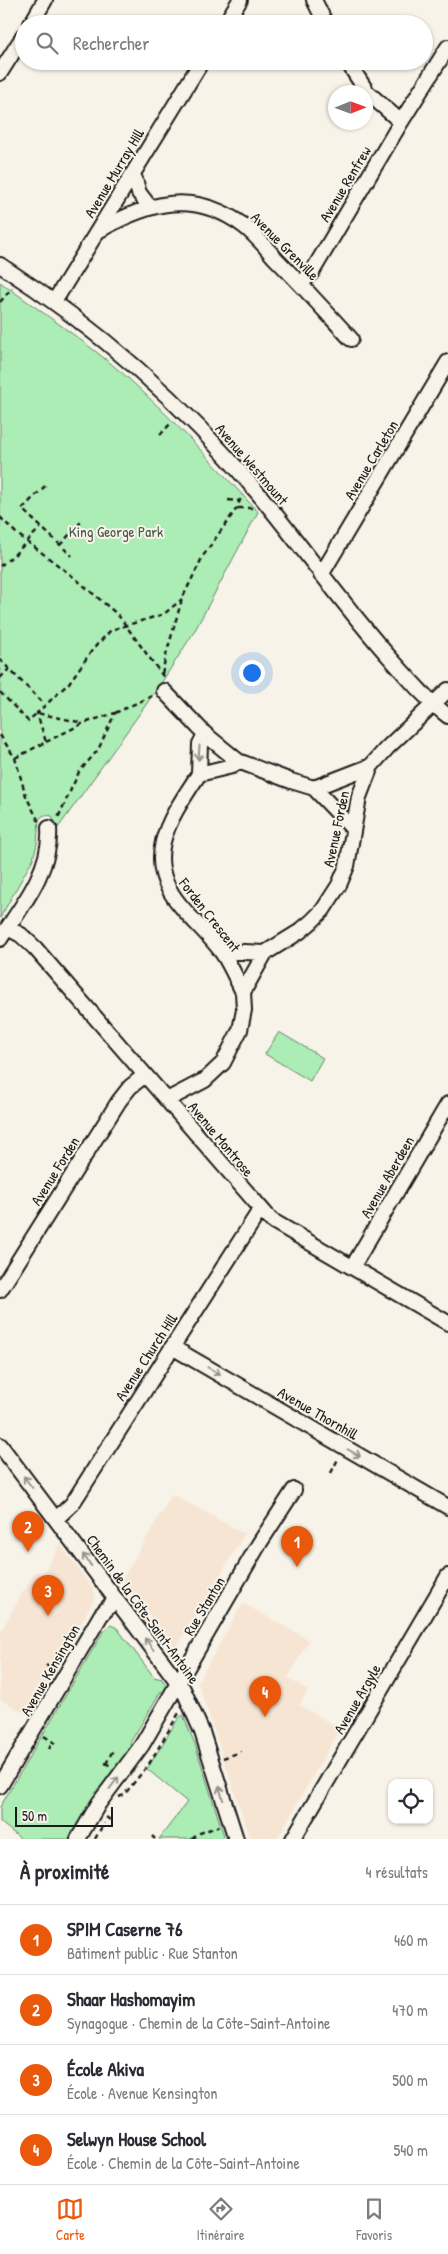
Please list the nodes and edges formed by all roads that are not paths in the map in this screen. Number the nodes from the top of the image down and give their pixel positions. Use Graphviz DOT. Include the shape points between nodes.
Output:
graph roads {
  1 [pos="45,0"];
  2 [pos="240,0"];
  3 [pos="314,0"];
  4 [pos="36,15"];
  5 [pos="231,15"];
  6 [pos="322,15"];
  7 [pos="448,47"];
  8 [pos="15,49"];
  9 [pos="196,70"];
  10 [pos="353,70"];
  11 [pos="0,73"];
  12 [pos="401,122"];
  13 [pos="133,173"];
  14 [pos="149,206"];
  15 [pos="100,230"];
  16 [pos="0,265"];
  17 [pos="301,284"];
  18 [pos="54,302"];
  19 [pos="351,340"];
  20 [pos="448,362"];
  21 [pos="321,575"];
  22 [pos="162,689"];
  23 [pos="448,690"];
  24 [pos="433,704"];
  25 [pos="448,716"];
  26 [pos="205,734"];
  27 [pos="238,761"];
  28 [pos="371,766"];
  29 [pos="199,774"];
  30 [pos="314,788"];
  31 [pos="48,824"];
  32 [pos="353,829"];
  33 [pos="4,934"];
  34 [pos="221,951"];
  35 [pos="265,953"];
  36 [pos="243,992"];
  37 [pos="145,1075"];
  38 [pos="167,1100"];
  39 [pos="448,1104"];
  40 [pos="260,1210"];
  41 [pos="354,1266"];
  42 [pos="0,1290"];
  43 [pos="448,1323"];
  44 [pos="172,1347"];
  45 [pos="0,1445"];
  46 [pos="294,1490"];
  47 [pos="448,1507"];
  48 [pos="56,1519"];
  49 [pos="448,1576"];
  50 [pos="116,1599"];
  51 [pos="179,1683"];
  52 [pos="0,1786"];
  53 [pos="78,1839"];
  54 [pos="236,1839"];
  55 [pos="293,1839"];
  1 -- 4 [label="street"];
  2 -- 5 [label="street"];
  3 -- 6 [label="street"];
  7 -- 12 [label="street, Avenue Renfrew"];
  8 -- 11 [label="street"];
  9 -- 13 [label="street, Avenue Murray Hill"];
  10 -- 12 [label="street" via="367,92"];
  12 -- 17 [label="street, Avenue Renfrew" via="312,272"];
  13 -- 14 [label="street" via="139,193"];
  13 -- 15 [label="street, Avenue Murray Hill"];
  14 -- 15 [label="street, Avenue Grenville"];
  14 -- 17 [label="street, Avenue Grenville" via="192,203 220,212 246,228"];
  15 -- 18 [label="street, Avenue Murray Hill"];
  16 -- 18 [label="street, Avenue Westmount"];
  17 -- 19 [label="street, Avenue Grenville"];
  18 -- 21 [label="street, Avenue Westmount" via="135,367 183,412 256,491"];
  20 -- 21 [label="street, Avenue Carleton"];
  21 -- 24 [label="street, Avenue Westmount" via="370,636"];
  22 -- 26 [label="street"];
  23 -- 24 [label="street, Avenue Forden"];
  24 -- 25 [label="street, Avenue Westmount"];
  24 -- 28 [label="street, Avenue Forden"];
  26 -- 27 [label="street"];
  26 -- 29 [label="street, one-way" via="200,744"];
  27 -- 29 [label="street" via="232,766"];
  27 -- 30 [label="street"];
  28 -- 30 [label="street"];
  28 -- 32 [label="street, Avenue Forden" via="359,797"];
  29 -- 34 [label="street, Forden Crescent" via="172,814 164,833 162,872 174,898"];
  30 -- 32 [label="street"];
  31 -- 33 [label="street" via="50,841 43,868"];
  32 -- 35 [label="street, Avenue Forden" via="347,866 331,899 299,932"];
  33 -- 37 [label="street, Avenue Montrose" via="21,935 36,948"];
  34 -- 35 [label="street"];
  34 -- 36 [label="street, Forden Crescent"];
  35 -- 36 [label="street, Avenue Forden"];
  36 -- 38 [label="street, Avenue Forden" via="240,1030 223,1063 205,1080"];
  37 -- 38 [label="street, Avenue Montrose"];
  37 -- 42 [label="street, Avenue Forden" via="130,1086 119,1102"];
  38 -- 40 [label="street, Avenue Montrose"];
  39 -- 41 [label="street, Avenue Aberdeen"];
  40 -- 41 [label="street, Avenue Montrose" via="271,1220"];
  40 -- 44 [label="street, Avenue Church Hill"];
  41 -- 43 [label="street, Avenue Montrose"];
  44 -- 47 [label="street, Avenue Thornhill, one-way"];
  44 -- 48 [label="street, Avenue Church Hill" via="72,1504"];
  48 -- 45 [label="street, Chemin de la Côte-Saint-Antoine, one-way"];
  46 -- 51 [label="street, Rue Stanton"];
  50 -- 48 [label="street, Chemin de la Côte-Saint-Antoine, one-way"];
  49 -- 55 [label="street, Avenue Argyle"];
  51 -- 50 [label="street, Chemin de la Côte-Saint-Antoine, one-way"];
  50 -- 52 [label="street, Avenue Kensington" via="101,1615"];
  53 -- 51 [label="street, Rue Stanton, one-way" via="142,1745"];
  54 -- 51 [label="street, Chemin de la Côte-Saint-Antoine, one-way" via="199,1726"];
}
